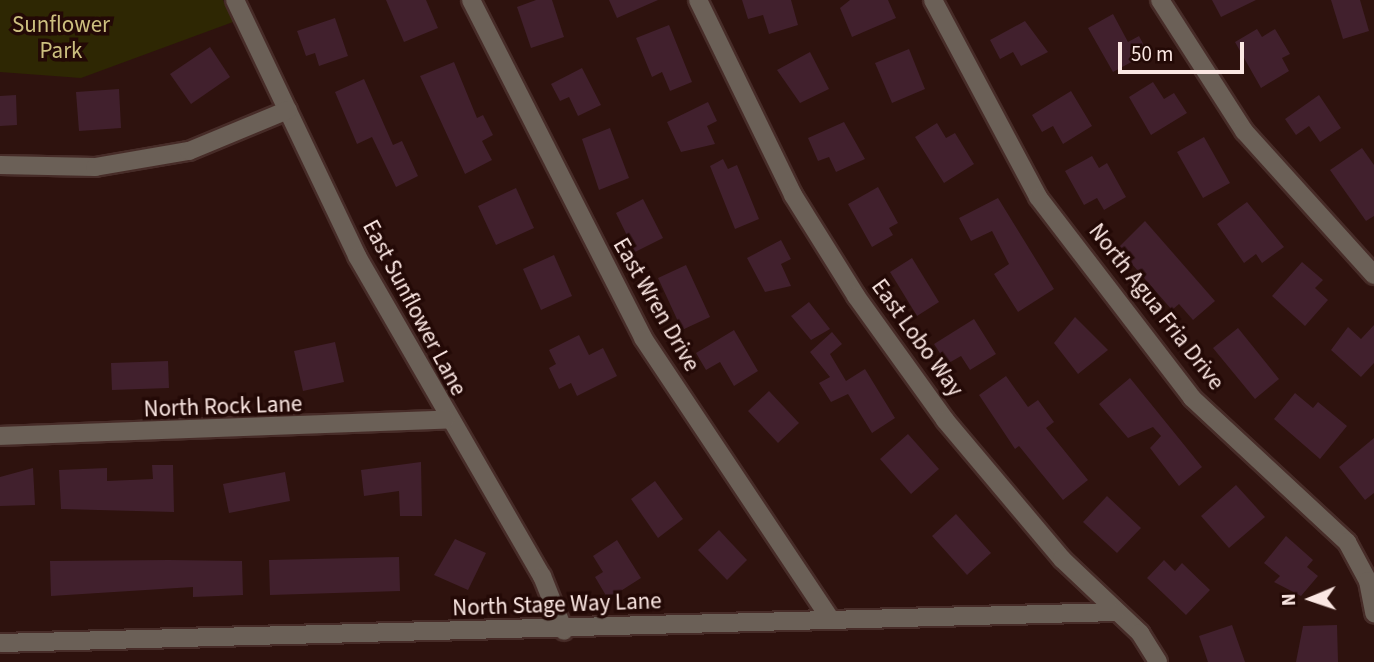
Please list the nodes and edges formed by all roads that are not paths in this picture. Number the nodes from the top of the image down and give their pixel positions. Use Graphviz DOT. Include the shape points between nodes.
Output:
graph roads {
  1 [pos="235,0"];
  2 [pos="471,0"];
  3 [pos="698,0"];
  4 [pos="933,0"];
  5 [pos="1160,0"];
  6 [pos="288,110"];
  7 [pos="0,165"];
  8 [pos="1374,275"];
  9 [pos="446,420"];
  10 [pos="0,436"];
  11 [pos="1116,612"];
  12 [pos="1374,613"];
  13 [pos="829,617"];
  14 [pos="564,631"];
  15 [pos="0,643"];
  16 [pos="1158,662"];
  1 -- 6 [label="street, East Sunflower Lane"];
  2 -- 13 [label="street, East Wren Drive" via="643,338"];
  3 -- 11 [label="street, East Lobo Way" via="793,195 856,296 945,420 1062,559"];
  4 -- 12 [label="street, North Agua Fria Drive" via="1038,197 1192,398 1347,542 1368,581"];
  5 -- 8 [label="street" via="1244,131"];
  6 -- 7 [label="street" via="189,151 95,167"];
  6 -- 9 [label="street, East Sunflower Lane"];
  9 -- 10 [label="street, North Rock Lane"];
  9 -- 14 [label="street, East Sunflower Lane" via="542,576"];
  11 -- 13 [label="street, North Stage Way Lane"];
  11 -- 16 [label="street, East Lobo Way"];
  13 -- 14 [label="street, North Stage Way Lane"];
  14 -- 15 [label="street, North Stage Way Lane"];
}
